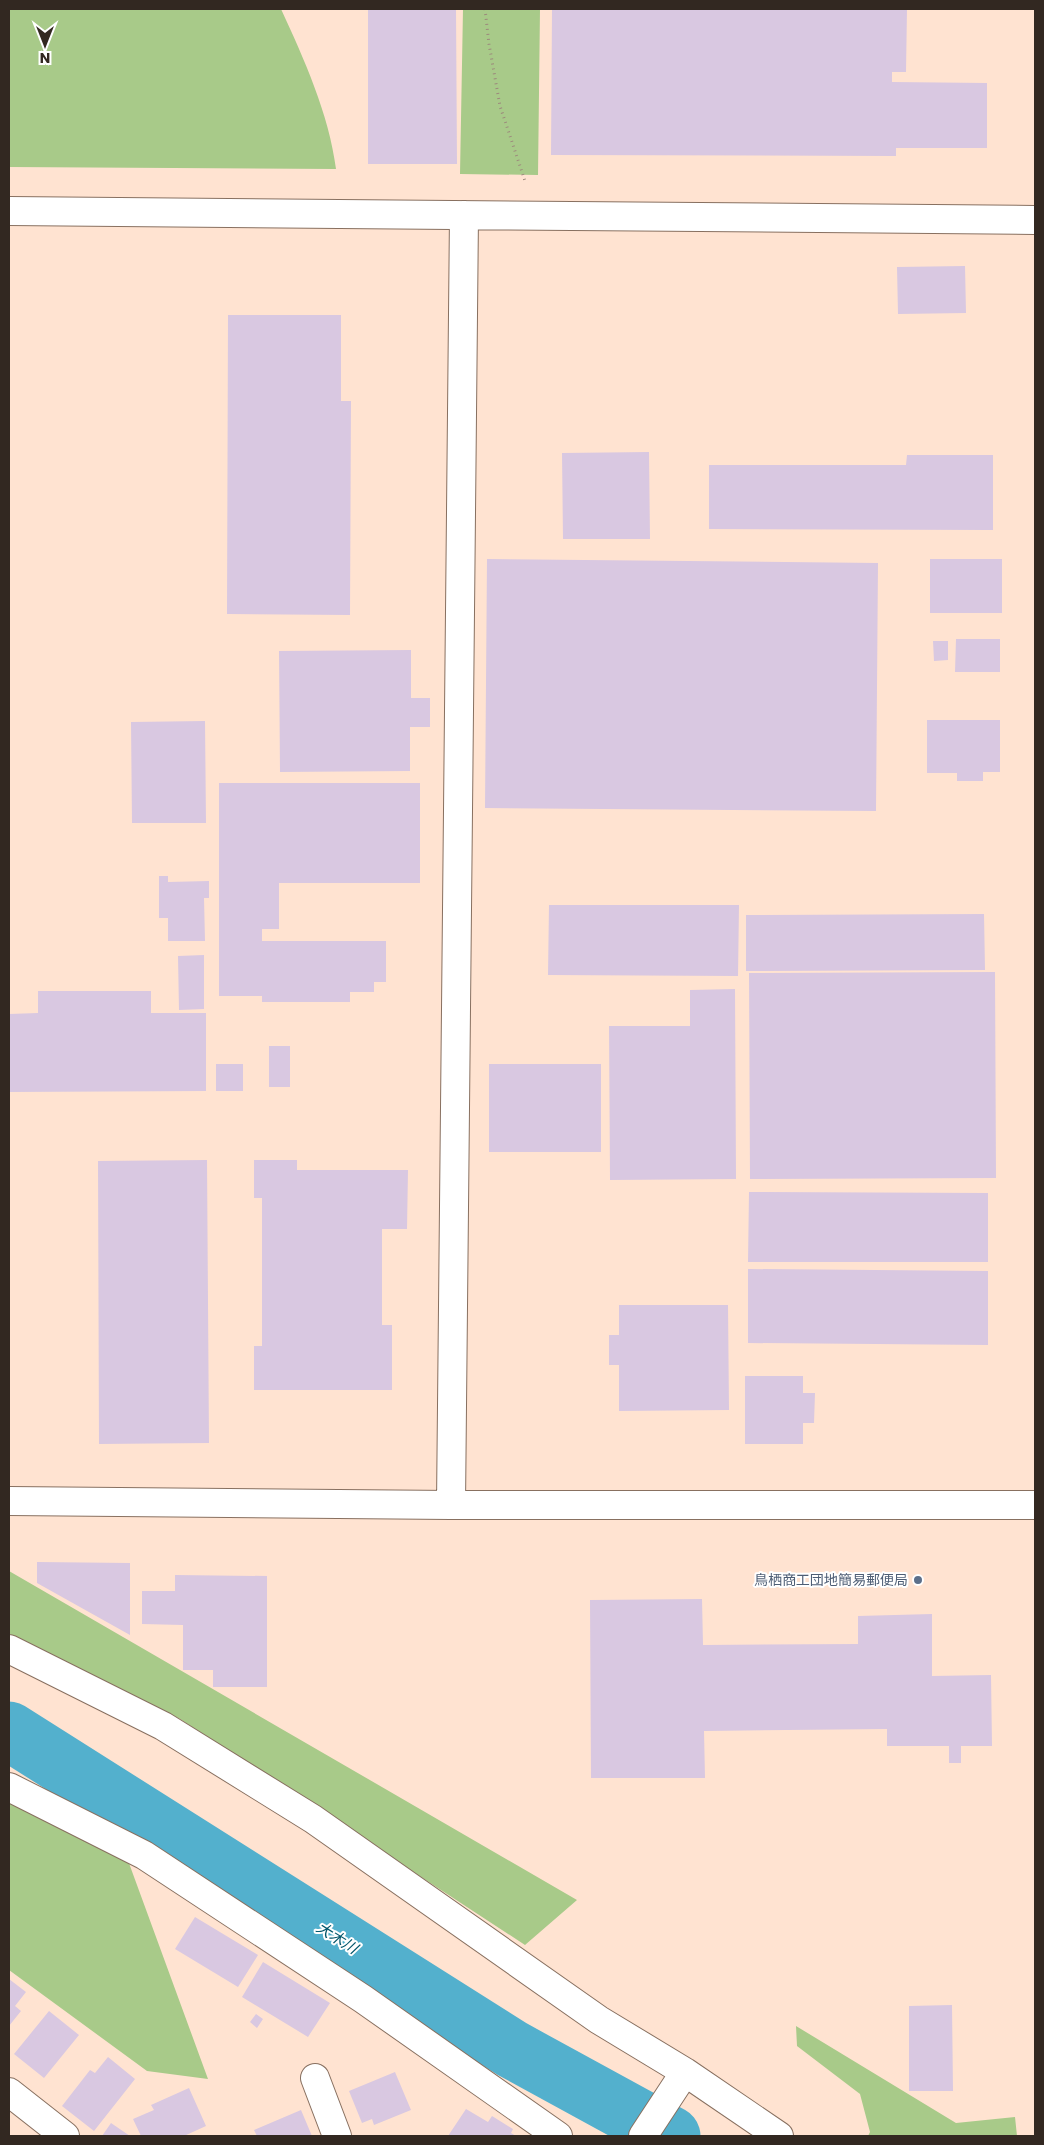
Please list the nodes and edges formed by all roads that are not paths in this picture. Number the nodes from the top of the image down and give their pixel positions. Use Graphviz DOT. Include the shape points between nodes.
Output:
graph roads {
  1 [pos="9,210"];
  2 [pos="464,215"];
  3 [pos="1035,220"];
  4 [pos="9,1501"];
  5 [pos="451,1505"];
  6 [pos="1035,1505"];
  7 [pos="9,1649"];
  8 [pos="9,1788"];
  9 [pos="315,2078"];
  10 [pos="680,2079"];
  11 [pos="9,2092"];
  12 [pos="65,2136"];
  13 [pos="337,2136"];
  14 [pos="558,2136"];
  15 [pos="643,2136"];
  16 [pos="779,2136"];
  1 -- 2 [label="street"];
  2 -- 3 [label="street"];
  2 -- 5 [label="street"];
  4 -- 5 [label="street"];
  5 -- 6 [label="street"];
  7 -- 10 [label="street" via="163,1726 305,1814"];
  8 -- 14 [label="street" via="144,1855 363,1999"];
  9 -- 13 [label="street"];
  10 -- 15 [label="street"];
  10 -- 16 [label="street"];
  11 -- 12 [label="street"];
}
